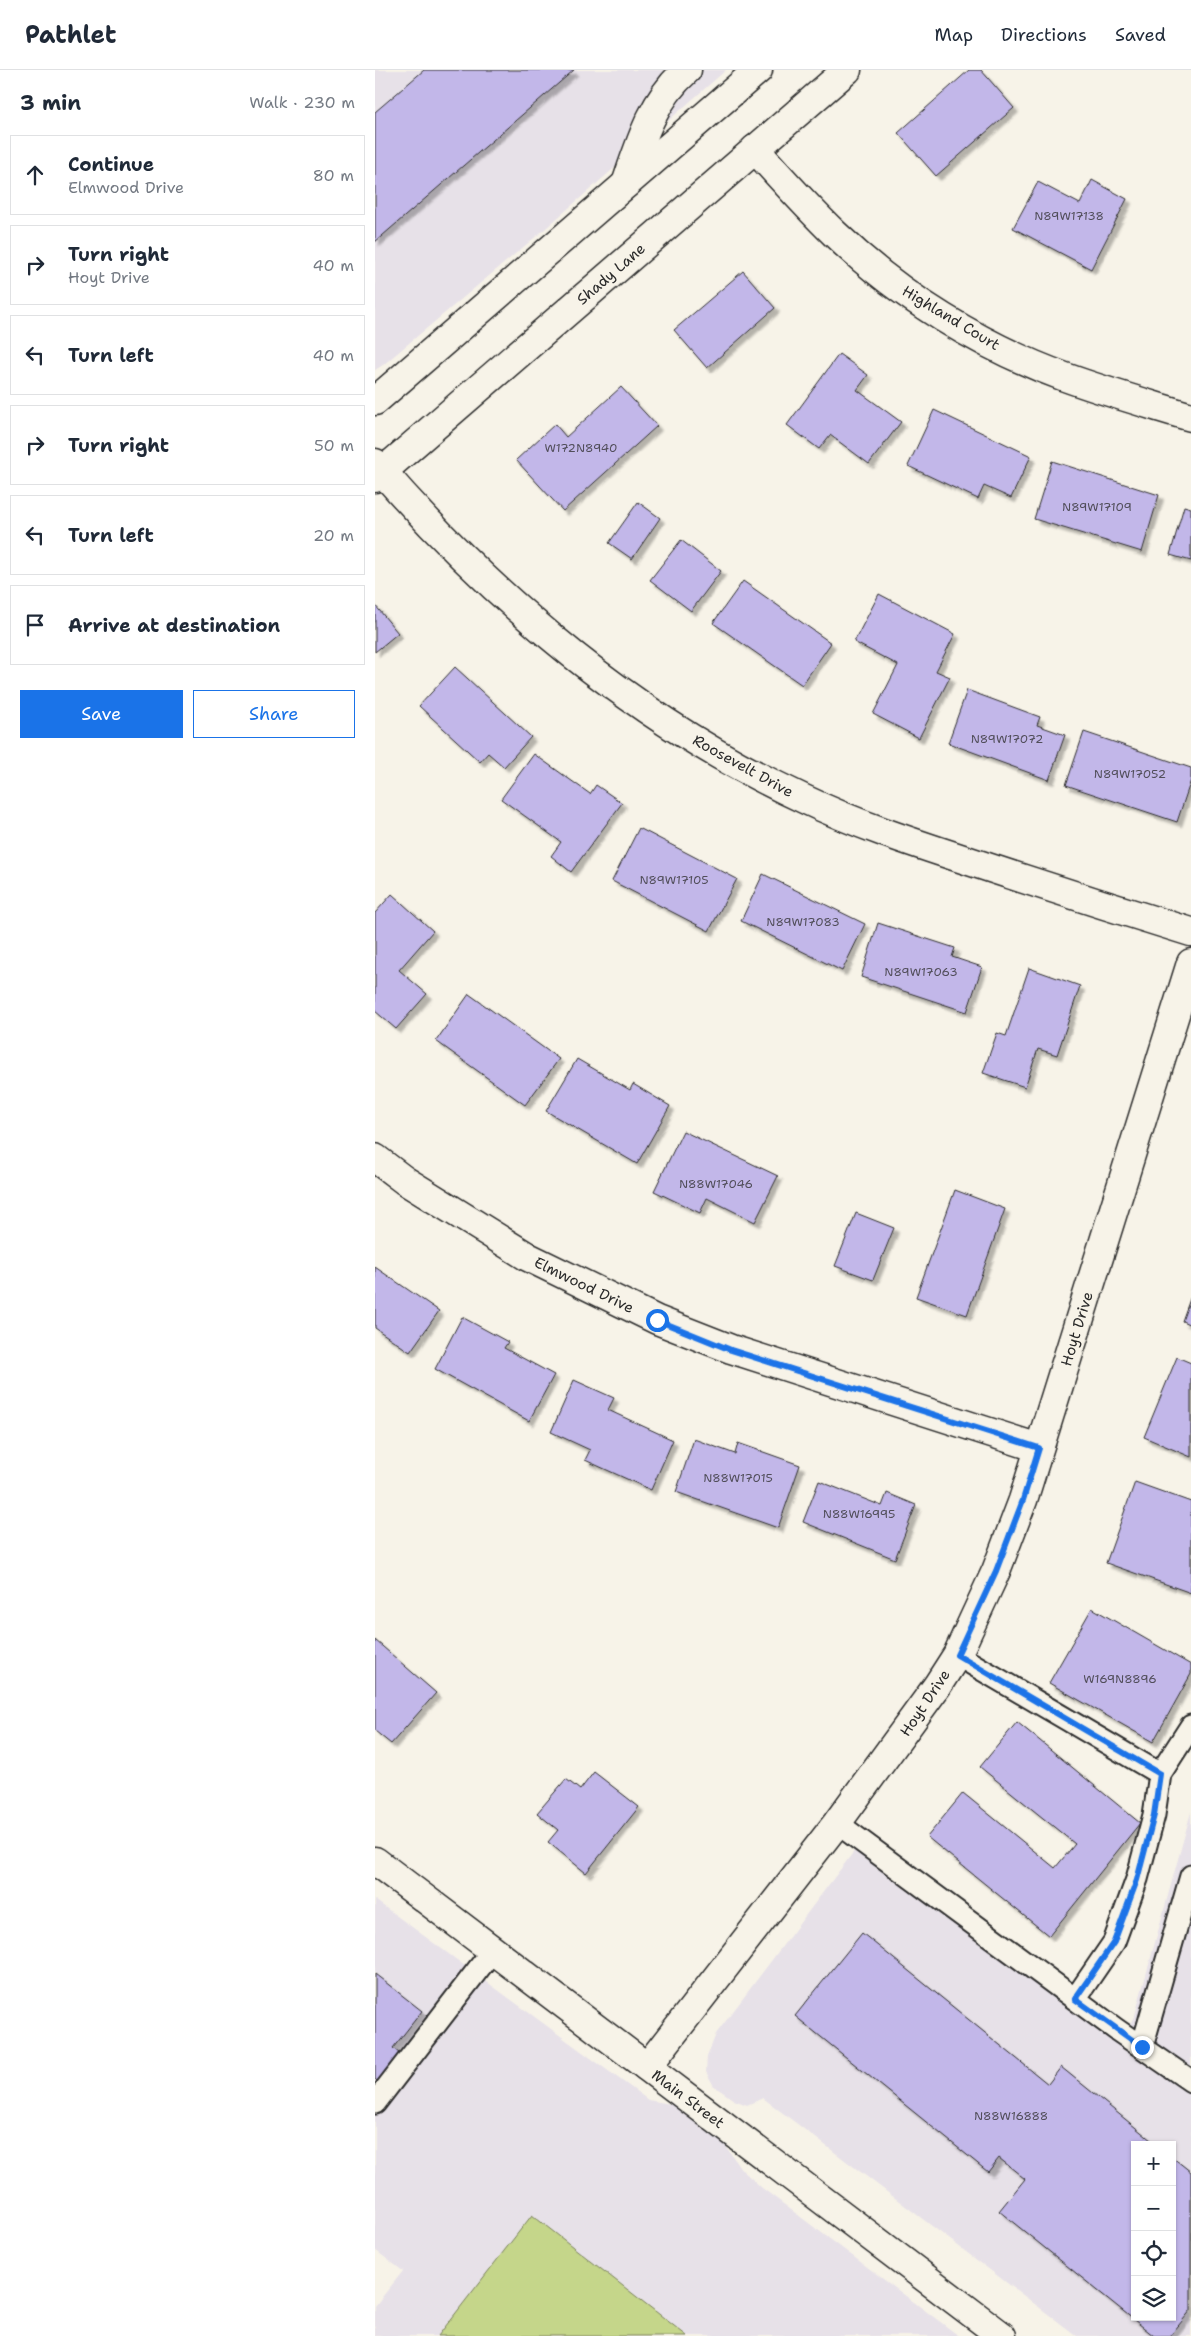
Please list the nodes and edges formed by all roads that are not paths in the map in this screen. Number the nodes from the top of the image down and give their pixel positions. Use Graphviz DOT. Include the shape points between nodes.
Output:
graph roads {
  1 [pos="687,70"];
  2 [pos="758,70"];
  3 [pos="847,70"];
  4 [pos="755,149"];
  5 [pos="626,184"];
  6 [pos="375,401"];
  7 [pos="1191,417"];
  8 [pos="377,471"];
  9 [pos="1191,932"];
  10 [pos="1191,963"];
  11 [pos="375,1158"];
  12 [pos="1039,1448"];
  13 [pos="957,1655"];
  14 [pos="1191,1726"];
  15 [pos="1160,1774"];
  16 [pos="837,1823"];
  17 [pos="375,1861"];
  18 [pos="1191,1876"];
  19 [pos="493,1950"];
  20 [pos="1075,1999"];
  21 [pos="1142,2047"];
  22 [pos="647,2067"];
  23 [pos="1191,2081"];
  24 [pos="375,2102"];
  25 [pos="1002,2336"];
  1 -- 5 [label="street" via="664,93 639,146"];
  2 -- 5 [label="street"];
  3 -- 4 [label="street, Shady Lane"];
  4 -- 7 [label="street, Highland Court" via="843,241 880,273 963,328 1064,377"];
  4 -- 8 [label="street, Shady Lane"];
  5 -- 6 [label="street"];
  8 -- 9 [label="street, Roosevelt Drive" via="504,597 591,669 660,718 753,773 804,800 887,834"];
  10 -- 12 [label="street, Hoyt Drive"];
  11 -- 12 [label="street, Elmwood Drive" via="527,1258 657,1320 731,1350"];
  12 -- 13 [label="street, Hoyt Drive" via="996,1571"];
  13 -- 15 [label="lane"];
  13 -- 16 [label="street, Hoyt Drive"];
  14 -- 15 [label="lane"];
  15 -- 20 [label="lane" via="1152,1824 1137,1880 1114,1942"];
  16 -- 20 [label="lane"];
  16 -- 22 [label="street, Hoyt Drive"];
  17 -- 19 [label="street, Main Street"];
  18 -- 21 [label="lane"];
  19 -- 22 [label="street, Main Street"];
  19 -- 24 [label="lane"];
  20 -- 21 [label="lane"];
  21 -- 23 [label="lane"];
  22 -- 25 [label="street, Main Street"];
}
